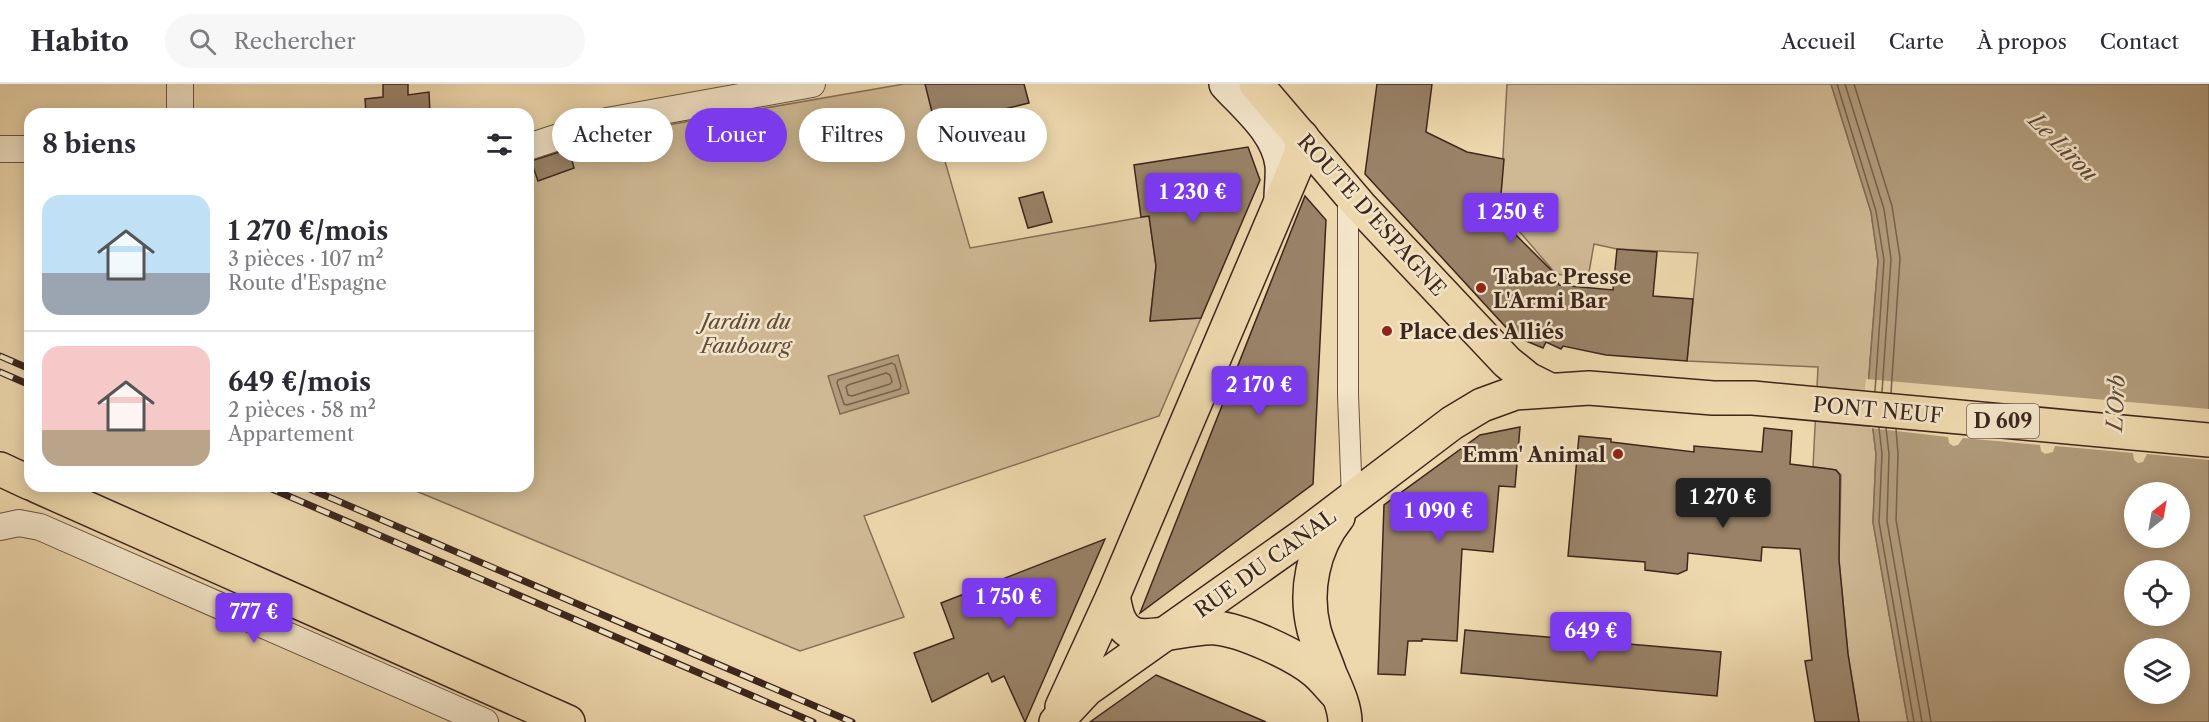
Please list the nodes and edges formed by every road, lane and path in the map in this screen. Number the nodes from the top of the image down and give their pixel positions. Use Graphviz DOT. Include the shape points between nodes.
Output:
graph roads {
  1 [pos="180,84"];
  2 [pos="812,84"];
  3 [pos="1226,84"];
  4 [pos="1256,84"];
  5 [pos="180,108"];
  6 [pos="1302,137"];
  7 [pos="534,145"];
  8 [pos="0,149"];
  9 [pos="24,149"];
  10 [pos="1348,193"];
  11 [pos="1281,199"];
  12 [pos="1550,390"];
  13 [pos="2209,440"];
  14 [pos="0,470"];
  15 [pos="24,480"];
  16 [pos="50,492"];
  17 [pos="1352,499"];
  18 [pos="0,527"];
  19 [pos="1113,596"];
  20 [pos="1170,632"];
  21 [pos="1342,709"];
  22 [pos="485,722"];
  23 [pos="568,722"];
  24 [pos="1056,722"];
  1 -- 5 [label="street"];
  2 -- 7 [label="street" via="607,121"];
  3 -- 11 [label="main road" via="1277,144 1282,166"];
  4 -- 6 [label="main road, ROUTE D'ESPAGNE"];
  6 -- 10 [label="main road, ROUTE D'ESPAGNE"];
  6 -- 11 [label="main road" via="1301,152"];
  8 -- 9 [label="street"];
  10 -- 12 [label="main road, ROUTE D'ESPAGNE" via="1507,362"];
  10 -- 17 [label="street"];
  11 -- 19 [label="main road"];
  12 -- 13 [label="main road, PONT NEUF / D 609" via="1589,388 1753,398"];
  12 -- 17 [label="main road, RUE DU CANAL" via="1515,393 1482,405"];
  14 -- 15 [label="main road"];
  16 -- 23 [label="main road"];
  17 -- 20 [label="main road, RUE DU CANAL"];
  17 -- 21 [label="main road" via="1326,532 1313,561 1310,593 1314,629"];
  18 -- 22 [label="street" via="19,523 40,527"];
  19 -- 20 [label="main road, RUE DU CANAL" via="1118,619 1130,633 1147,637"];
  19 -- 24 [label="main road"];
  20 -- 21 [label="main road" via="1215,627 1256,638 1315,671"];
  20 -- 24 [label="main road" via="1088,689"];
}
